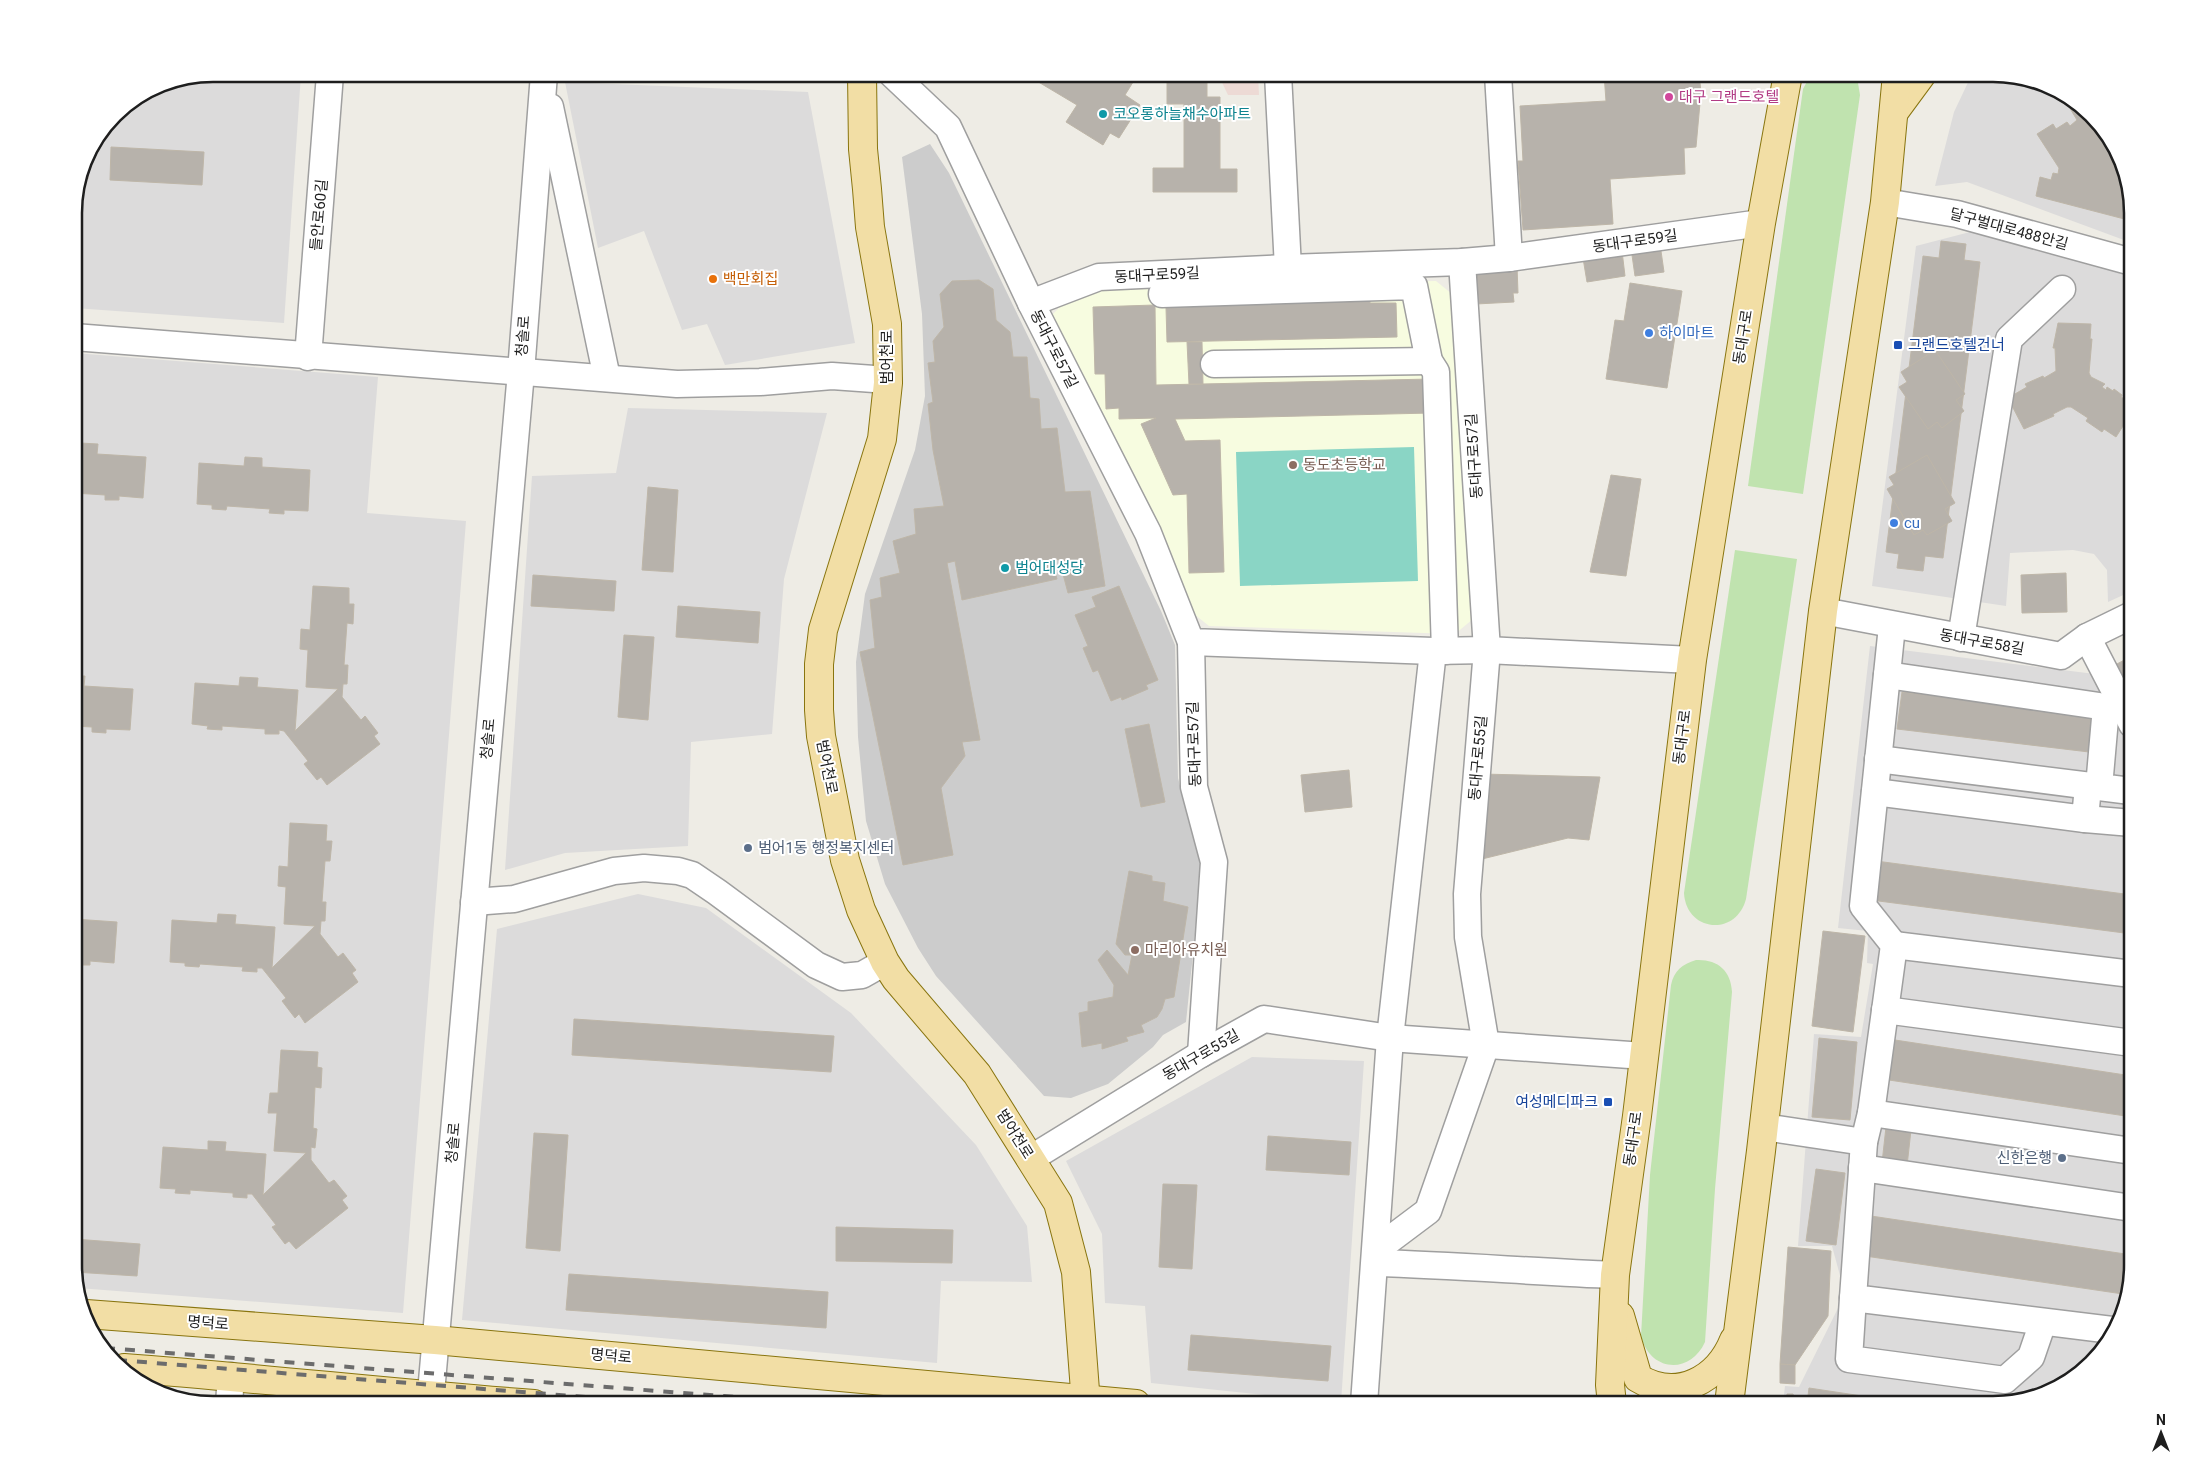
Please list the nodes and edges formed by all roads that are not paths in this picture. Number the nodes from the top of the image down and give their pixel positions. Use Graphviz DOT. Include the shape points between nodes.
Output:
graph roads {
  1 [pos="1278,82"];
  2 [pos="1499,82"];
  3 [pos="1783,82"];
  4 [pos="1896,82"];
  5 [pos="1916,82"];
  6 [pos="329,83"];
  7 [pos="543,83"];
  8 [pos="546,83"];
  9 [pos="862,83"];
  10 [pos="901,83"];
  11 [pos="1893,113"];
  12 [pos="1885,202"];
  13 [pos="1762,223"];
  14 [pos="1510,258"];
  15 [pos="2124,260"];
  16 [pos="1462,262"];
  17 [pos="1282,276"];
  18 [pos="2062,289"];
  19 [pos="1162,294"];
  20 [pos="1031,303"];
  21 [pos="83,338"];
  22 [pos="308,357"];
  23 [pos="1429,361"];
  24 [pos="1214,364"];
  25 [pos="521,372"];
  26 [pos="607,378"];
  27 [pos="888,380"];
  28 [pos="1822,611"];
  29 [pos="2124,619"];
  30 [pos="1892,626"];
  31 [pos="2087,637"];
  32 [pos="1961,638"];
  33 [pos="1191,642"];
  34 [pos="1487,650"];
  35 [pos="1439,652"];
  36 [pos="1692,660"];
  37 [pos="1887,675"];
  38 [pos="2124,709"];
  39 [pos="1878,759"];
  40 [pos="2093,787"];
  41 [pos="2124,790"];
  42 [pos="1875,792"];
  43 [pos="2085,819"];
  44 [pos="2124,822"];
  45 [pos="474,902"];
  46 [pos="1894,945"];
  47 [pos="885,962"];
  48 [pos="2124,973"];
  49 [pos="1885,1010"];
  50 [pos="1390,1038"];
  51 [pos="2124,1042"];
  52 [pos="1486,1045"];
  53 [pos="1201,1054"];
  54 [pos="1644,1056"];
  55 [pos="1871,1113"];
  56 [pos="1764,1127"];
  57 [pos="1864,1142"];
  58 [pos="2124,1150"];
  59 [pos="1030,1159"];
  60 [pos="1862,1168"];
  61 [pos="2124,1207"];
  62 [pos="1375,1257"];
  63 [pos="1614,1285"];
  64 [pos="1853,1298"];
  65 [pos="92,1314"];
  66 [pos="2043,1322"];
  67 [pos="2106,1329"];
  68 [pos="1737,1332"];
  69 [pos="435,1340"];
  70 [pos="135,1369"];
  71 [pos="231,1376"];
  72 [pos="229,1396"];
  73 [pos="397,1396"];
  74 [pos="430,1396"];
  75 [pos="1023,1396"];
  76 [pos="1086,1396"];
  77 [pos="1365,1396"];
  78 [pos="1611,1396"];
  79 [pos="1727,1396"];
  1 -- 17 [label="street"];
  2 -- 14 [label="street"];
  3 -- 13 [label="main road, 동대구로"];
  4 -- 11 [label="main road"];
  5 -- 11 [label="main road"];
  6 -- 22 [label="street, 들안로60길"];
  7 -- 25 [label="street, 청솔로"];
  8 -- 26 [label="street"];
  9 -- 27 [label="main road, 범어천로" via="866,189 888,324"];
  10 -- 20 [label="street, 동대구로57길" via="948,128"];
  11 -- 12 [label="main road"];
  12 -- 15 [label="street, 달구벌대로488안길" via="1957,214"];
  12 -- 28 [label="main road"];
  13 -- 14 [label="street, 동대구로59길"];
  13 -- 36 [label="main road, 동대구로"];
  14 -- 16 [label="street, 동대구로59길"];
  16 -- 17 [label="street, 동대구로59길"];
  16 -- 34 [label="street, 동대구로57길"];
  17 -- 19 [label="street"];
  17 -- 20 [label="street, 동대구로59길" via="1098,278"];
  17 -- 23 [label="street" via="1414,286"];
  18 -- 32 [label="street" via="2009,339"];
  20 -- 33 [label="street, 동대구로57길" via="1148,533"];
  21 -- 22 [label="street"];
  22 -- 25 [label="street"];
  23 -- 24 [label="street"];
  23 -- 35 [label="street" via="1436,372"];
  25 -- 26 [label="street"];
  25 -- 45 [label="street, 청솔로"];
  26 -- 27 [label="street" via="677,384 832,376"];
  27 -- 47 [label="main road, 범어천로" via="882,439 823,630 820,664 820,736 845,860 861,910"];
  28 -- 30 [label="street, 동대구로58길"];
  28 -- 56 [label="main road"];
  29 -- 31 [label="street, 동대구로58길"];
  30 -- 32 [label="street, 동대구로58길"];
  30 -- 37 [label="street"];
  31 -- 32 [label="street, 동대구로58길" via="2061,656"];
  31 -- 38 [label="street"];
  33 -- 35 [label="street"];
  33 -- 53 [label="street, 동대구로57길" via="1194,787 1214,862"];
  34 -- 35 [label="street"];
  34 -- 36 [label="street"];
  34 -- 52 [label="street, 동대구로55길" via="1467,894 1468,937"];
  35 -- 50 [label="street"];
  36 -- 54 [label="main road, 동대구로"];
  37 -- 39 [label="street"];
  37 -- 40 [label="street" via="2106,707"];
  39 -- 40 [label="street"];
  39 -- 42 [label="street"];
  40 -- 41 [label="street"];
  40 -- 43 [label="street"];
  42 -- 43 [label="street"];
  42 -- 46 [label="street" via="1864,906"];
  43 -- 44 [label="street"];
  45 -- 47 [label="street" via="514,899 614,871 644,868 678,871 692,875 816,965 842,977 862,975"];
  45 -- 69 [label="street, 청솔로"];
  46 -- 48 [label="street"];
  46 -- 49 [label="street"];
  47 -- 59 [label="main road, 범어천로" via="977,1074"];
  49 -- 51 [label="street"];
  49 -- 55 [label="street"];
  50 -- 52 [label="street, 동대구로55길"];
  50 -- 53 [label="street, 동대구로55길" via="1264,1019"];
  50 -- 62 [label="street"];
  52 -- 54 [label="street, 동대구로55길"];
  52 -- 62 [label="street, 동대구로55길" via="1428,1211"];
  53 -- 59 [label="street, 동대구로55길"];
  54 -- 63 [label="main road, 동대구로"];
  55 -- 57 [label="street"];
  55 -- 58 [label="street"];
  56 -- 57 [label="street"];
  56 -- 68 [label="main road"];
  57 -- 60 [label="street"];
  59 -- 76 [label="main road, 범어천로" via="1058,1203 1068,1237 1076,1272"];
  60 -- 61 [label="street"];
  60 -- 64 [label="street"];
  62 -- 63 [label="street" via="1538,1272"];
  62 -- 77 [label="street"];
  63 -- 68 [label="main road" via="1638,1378 1648,1385 1683,1387 1703,1380 1728,1355"];
  63 -- 78 [label="main road, 동대구로"];
  64 -- 66 [label="street"];
  64 -- 66 [label="street" via="1849,1359 2005,1380 2031,1357"];
  65 -- 69 [label="main road, 명덕로"];
  66 -- 67 [label="street"];
  68 -- 79 [label="main road"];
  69 -- 74 [label="street, 청솔로"];
  69 -- 75 [label="main road, 명덕로"];
  70 -- 71 [label="main road"];
  71 -- 72 [label="street"];
  71 -- 73 [label="main road"];
}
